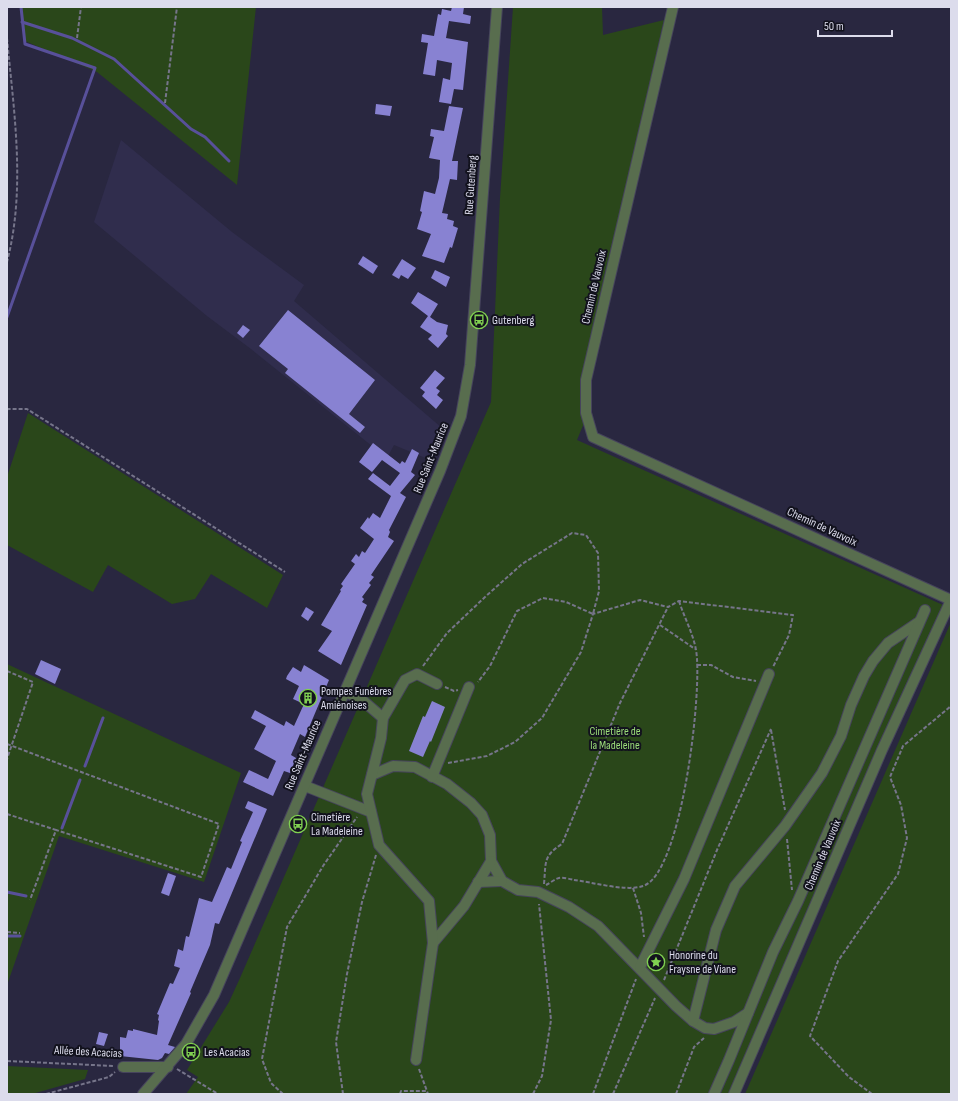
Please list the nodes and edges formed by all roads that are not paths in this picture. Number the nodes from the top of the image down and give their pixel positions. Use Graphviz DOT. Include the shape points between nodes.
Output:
graph roads {
  1 [pos="498,7"];
  2 [pos="673,7"];
  3 [pos="470,365"];
  4 [pos="925,610"];
  5 [pos="919,622"];
  6 [pos="769,674"];
  7 [pos="437,684"];
  8 [pos="469,687"];
  9 [pos="345,692"];
  10 [pos="383,718"];
  11 [pos="372,775"];
  12 [pos="432,777"];
  13 [pos="304,786"];
  14 [pos="371,812"];
  15 [pos="491,861"];
  16 [pos="502,881"];
  17 [pos="478,882"];
  18 [pos="433,942"];
  19 [pos="640,967"];
  20 [pos="748,1013"];
  21 [pos="693,1021"];
  22 [pos="416,1060"];
  23 [pos="123,1067"];
  24 [pos="168,1067"];
  25 [pos="143,1094"];
  26 [pos="714,1094"];
  27 [pos="734,1094"];
  1 -- 3 [label="street, Rue Gutenberg"];
  2 -- 27 [label="street, Chemin de Vauvoix" via="586,380 586,413 593,437 951,600 882,750"];
  3 -- 9 [label="street, Rue Saint-Maurice" via="462,416"];
  4 -- 5 [label="street"];
  5 -- 20 [label="street" via="798,901 772,952"];
  5 -- 21 [label="street" via="888,643 873,661 822,773 785,826 735,886 716,930"];
  6 -- 19 [label="street" via="684,879"];
  7 -- 10 [label="street" via="417,674 405,680"];
  8 -- 12 [label="street"];
  9 -- 10 [label="street" via="361,700"];
  9 -- 13 [label="street, Rue Saint-Maurice"];
  10 -- 11 [label="street"];
  11 -- 12 [label="street" via="393,766 415,768"];
  11 -- 14 [label="street" via="367,794"];
  12 -- 15 [label="street" via="447,784 482,815 490,835"];
  13 -- 14 [label="street"];
  13 -- 24 [label="street, Rue Saint-Maurice" via="214,995 186,1044"];
  14 -- 18 [label="street" via="379,845 429,901"];
  15 -- 16 [label="street"];
  15 -- 17 [label="street"];
  16 -- 17 [label="street"];
  16 -- 19 [label="street" via="518,890 541,889 598,926"];
  17 -- 18 [label="street" via="464,906"];
  18 -- 22 [label="street"];
  19 -- 21 [label="street"];
  20 -- 21 [label="street" via="734,1022 714,1029 705,1028"];
  20 -- 26 [label="street"];
  23 -- 24 [label="street, Allée des Acacias"];
  24 -- 25 [label="street, Rue Saint-Maurice"];
}
